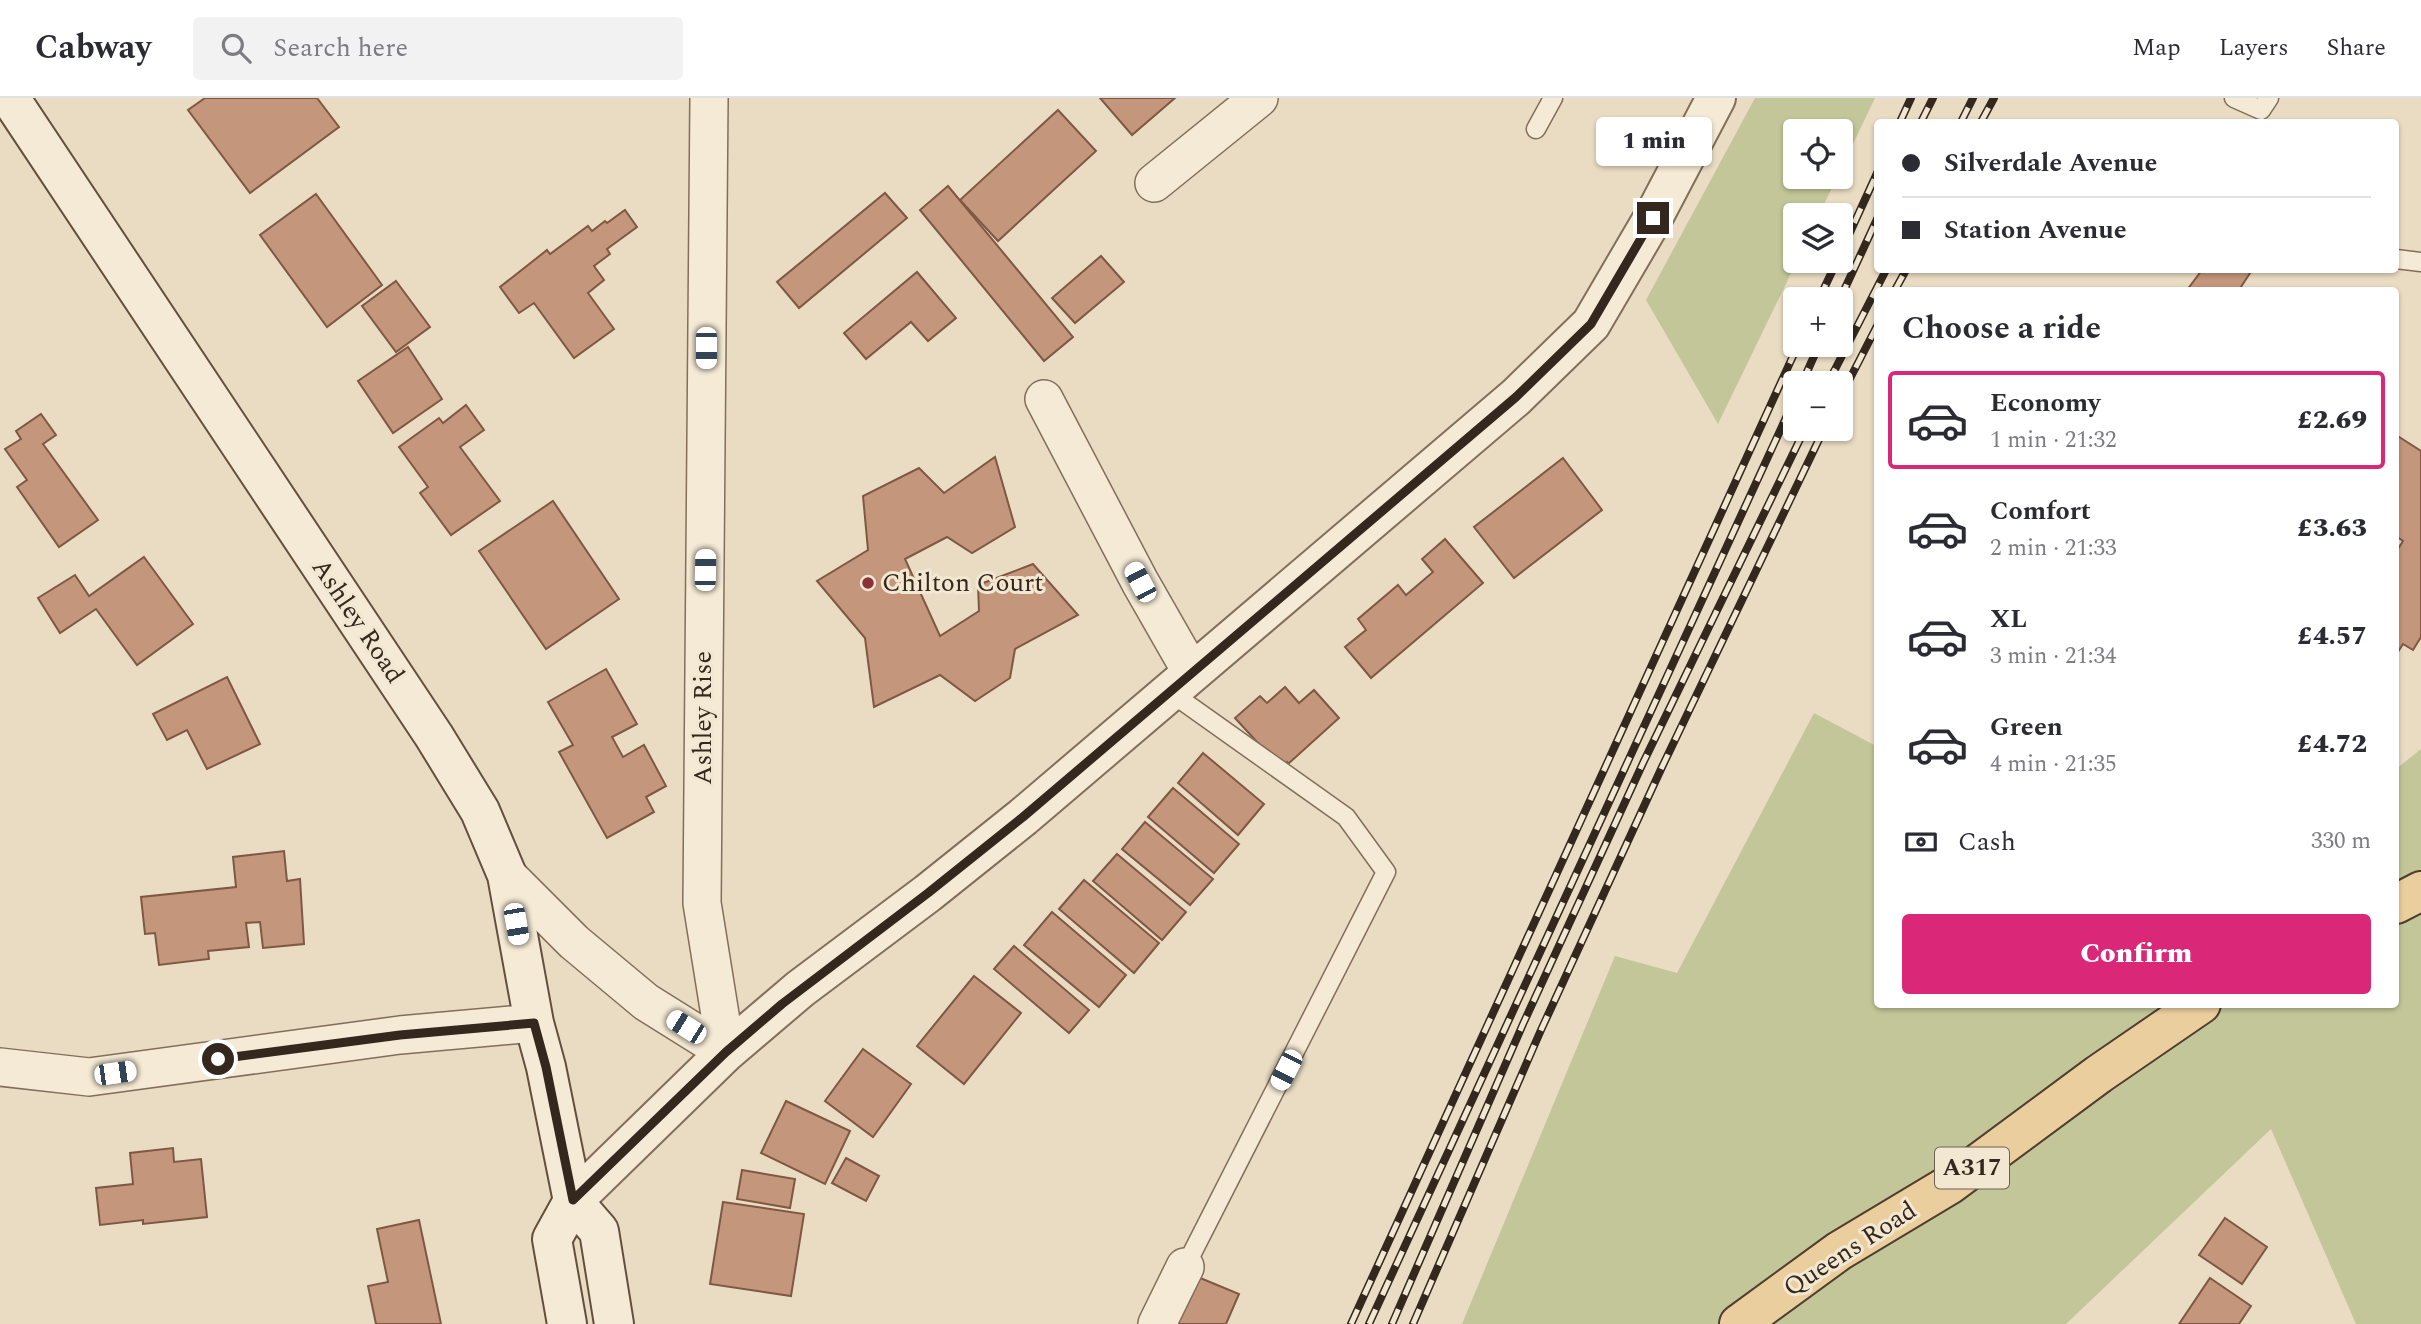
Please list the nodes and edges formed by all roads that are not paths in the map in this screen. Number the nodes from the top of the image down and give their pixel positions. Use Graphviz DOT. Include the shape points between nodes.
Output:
graph roads {
  1 [pos="10,98"];
  2 [pos="709,98"];
  3 [pos="1259,98"];
  4 [pos="1553,98"];
  5 [pos="1717,98"];
  6 [pos="2234,98"];
  7 [pos="2269,98"];
  8 [pos="1536,129"];
  9 [pos="1154,183"];
  10 [pos="2399,259"];
  11 [pos="2421,262"];
  12 [pos="1044,400"];
  13 [pos="1181,683"];
  14 [pos="507,875"];
  15 [pos="2421,891"];
  16 [pos="2399,902"];
  17 [pos="2195,1008"];
  18 [pos="534,1023"];
  19 [pos="726,1052"];
  20 [pos="0,1067"];
  21 [pos="573,1200"];
  22 [pos="1185,1267"];
  23 [pos="567,1324"];
  24 [pos="614,1324"];
  25 [pos="1157,1324"];
  26 [pos="1740,1324"];
  1 -- 14 [label="street, Ashley Road" via="434,736 480,811"];
  2 -- 19 [label="street, Ashley Rise" via="702,903"];
  3 -- 9 [label="street"];
  4 -- 8 [label="lane"];
  5 -- 13 [label="street" via="1591,324 1516,397"];
  6 -- 7 [label="lane" via="2261,110"];
  10 -- 11 [label="lane"];
  12 -- 13 [label="street" via="1140,582"];
  13 -- 19 [label="street" via="1023,817"];
  13 -- 22 [label="lane" via="1346,817 1387,872"];
  14 -- 18 [label="street, Ashley Road"];
  14 -- 19 [label="street" via="574,942 646,1002"];
  15 -- 16 [label="main road"];
  17 -- 26 [label="main road, Queens Road / A317" via="1949,1185 1839,1251"];
  18 -- 20 [label="street" via="400,1035 89,1077"];
  18 -- 21 [label="street, Ashley Road"];
  19 -- 21 [label="street"];
  21 -- 23 [label="street" via="552,1239"];
  21 -- 24 [label="street, Ashley Road" via="599,1231"];
  22 -- 25 [label="street"];
}
